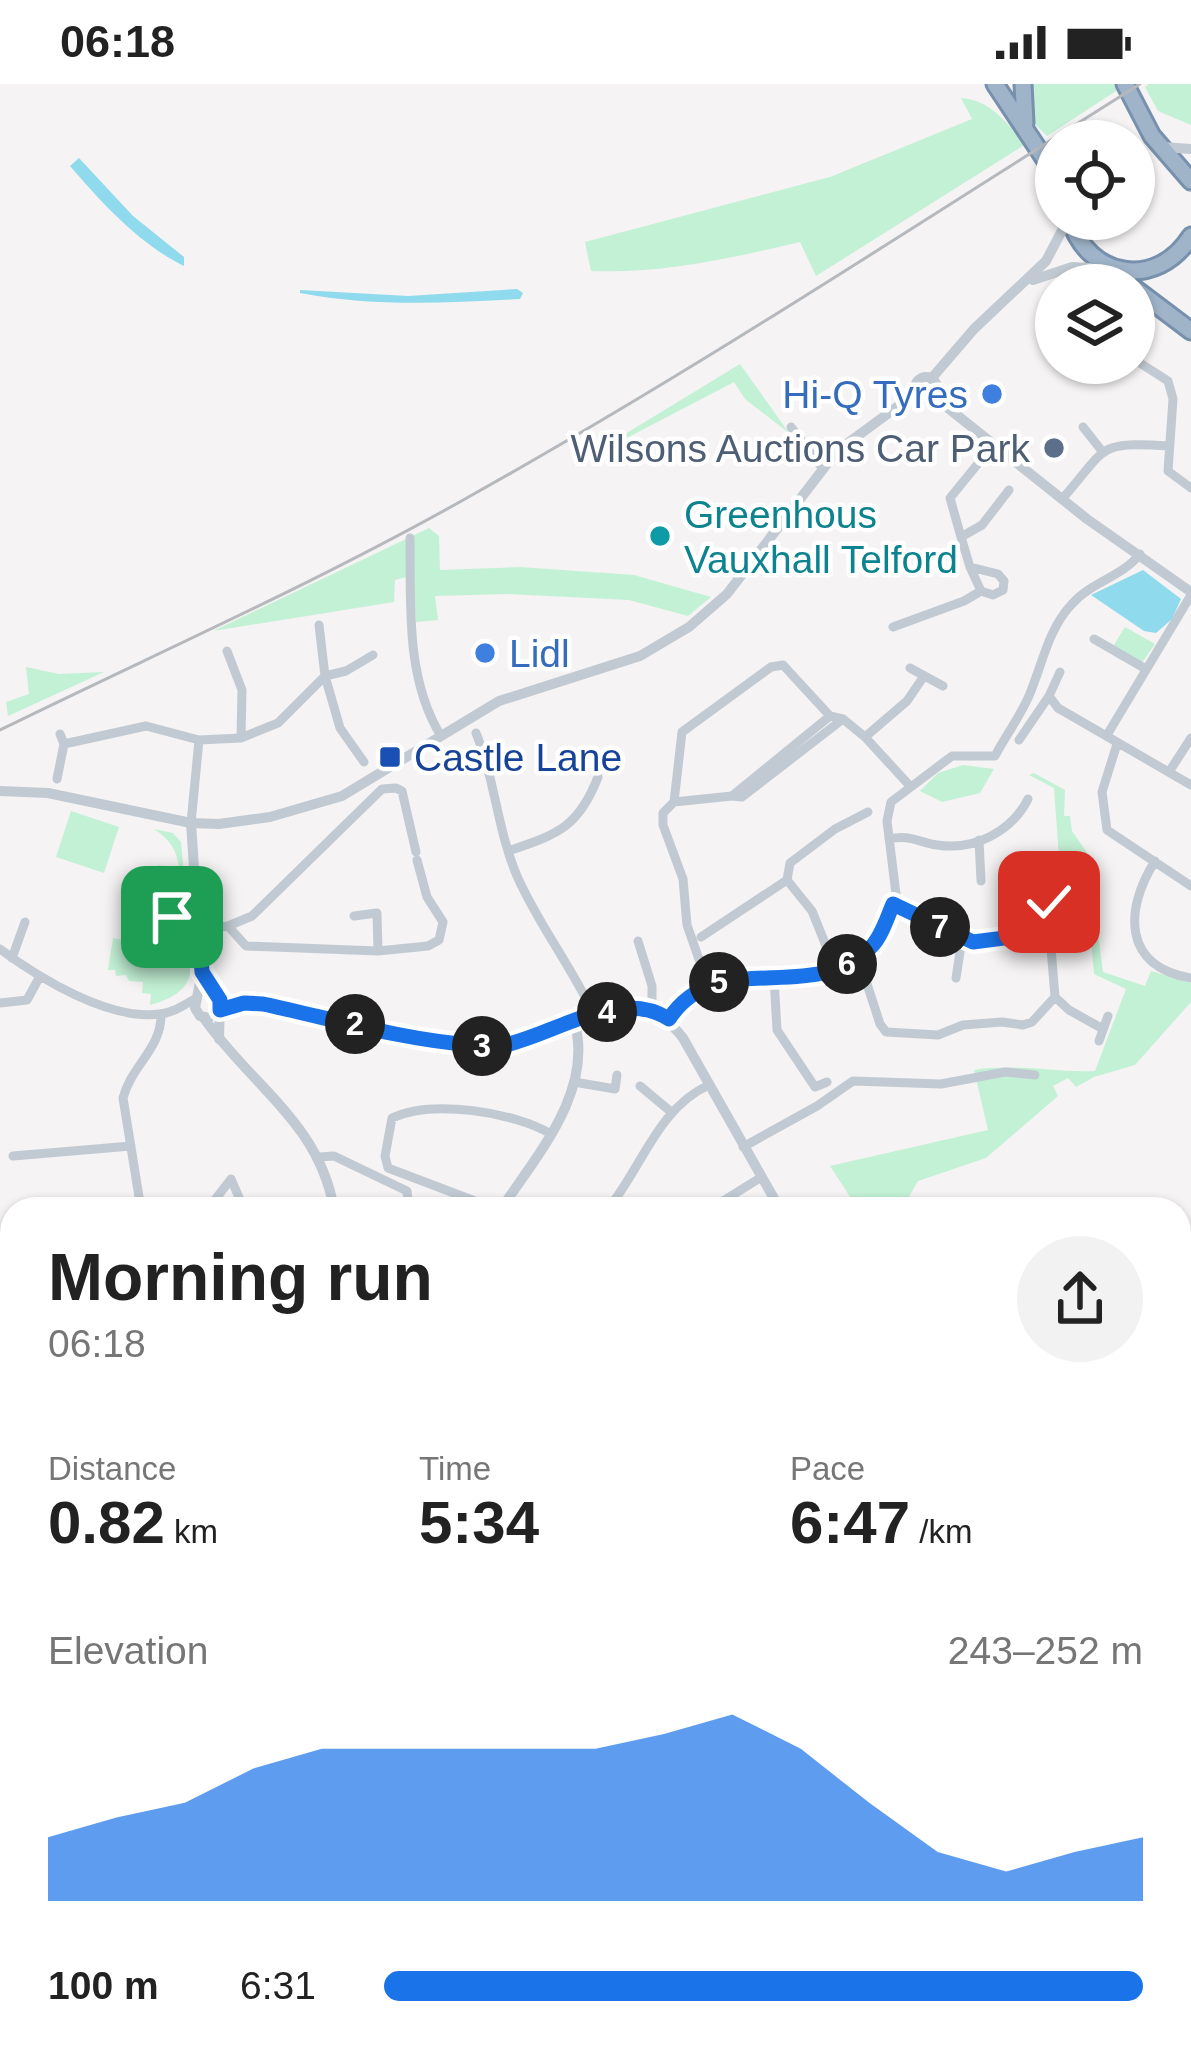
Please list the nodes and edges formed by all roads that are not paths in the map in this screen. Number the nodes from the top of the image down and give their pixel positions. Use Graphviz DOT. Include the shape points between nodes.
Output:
graph roads {
  1 [pos="995,84"];
  2 [pos="1022,84"];
  3 [pos="1126,84"];
  4 [pos="1026,126"];
  5 [pos="1035,141"];
  6 [pos="1162,147"];
  7 [pos="1191,149"];
  8 [pos="1191,181"];
  9 [pos="1191,236"];
  10 [pos="1059,240"];
  11 [pos="1082,240"];
  12 [pos="1105,264"];
  13 [pos="1155,265"];
  14 [pos="1035,279"];
  15 [pos="1024,283"];
  16 [pos="1155,304"];
  17 [pos="1191,332"];
  18 [pos="1155,373"];
  19 [pos="931,379"];
  20 [pos="916,393"];
  21 [pos="934,397"];
  22 [pos="791,427"];
  23 [pos="1084,427"];
  24 [pos="994,445"];
  25 [pos="1169,446"];
  26 [pos="1102,451"];
  27 [pos="823,469"];
  28 [pos="1191,488"];
  29 [pos="1009,490"];
  30 [pos="1063,498"];
  31 [pos="961,537"];
  32 [pos="410,538"];
  33 [pos="1140,554"];
  34 [pos="970,567"];
  35 [pos="981,591"];
  36 [pos="1191,593"];
  37 [pos="320,625"];
  38 [pos="893,627"];
  39 [pos="321,638"];
  40 [pos="308,639"];
  41 [pos="1094,639"];
  42 [pos="227,651"];
  43 [pos="373,655"];
  44 [pos="910,668"];
  45 [pos="1147,669"];
  46 [pos="1060,672"];
  47 [pos="325,676"];
  48 [pos="924,676"];
  49 [pos="943,686"];
  50 [pos="1049,696"];
  51 [pos="830,716"];
  52 [pos="843,719"];
  53 [pos="476,733"];
  54 [pos="1107,735"];
  55 [pos="441,736"];
  56 [pos="865,737"];
  57 [pos="241,738"];
  58 [pos="1191,738"];
  59 [pos="199,740"];
  60 [pos="1019,740"];
  61 [pos="1118,745"];
  62 [pos="364,762"];
  63 [pos="1169,772"];
  64 [pos="598,777"];
  65 [pos="57,779"];
  66 [pos="1191,785"];
  67 [pos="910,786"];
  68 [pos="0,791"];
  69 [pos="731,796"];
  70 [pos="1028,799"];
  71 [pos="674,802"];
  72 [pos="868,812"];
  73 [pos="191,823"];
  74 [pos="889,839"];
  75 [pos="979,840"];
  76 [pos="511,850"];
  77 [pos="1155,860"];
  78 [pos="981,880"];
  79 [pos="790,883"];
  80 [pos="1191,886"];
  81 [pos="146,888"];
  82 [pos="1046,895"];
  83 [pos="893,904"];
  84 [pos="354,916"];
  85 [pos="25,922"];
  86 [pos="198,926"];
  87 [pos="228,926"];
  88 [pos="1050,936"];
  89 [pos="701,937"];
  90 [pos="962,939"];
  91 [pos="638,941"];
  92 [pos="0,949"];
  93 [pos="378,951"];
  94 [pos="859,956"];
  95 [pos="12,958"];
  96 [pos="835,968"];
  97 [pos="202,972"];
  98 [pos="39,978"];
  99 [pos="774,978"];
  100 [pos="956,978"];
  101 [pos="1191,978"];
  102 [pos="707,985"];
  103 [pos="213,992"];
  104 [pos="1055,997"];
  105 [pos="196,998"];
  106 [pos="0,1003"];
  107 [pos="652,1010"];
  108 [pos="220,1011"];
  109 [pos="165,1013"];
  110 [pos="594,1015"];
  111 [pos="1108,1016"];
  112 [pos="201,1017"];
  113 [pos="669,1019"];
  114 [pos="574,1021"];
  115 [pos="1103,1029"];
  116 [pos="219,1040"];
  117 [pos="1099,1041"];
  118 [pos="617,1075"];
  119 [pos="1035,1075"];
  120 [pos="574,1082"];
  121 [pos="827,1082"];
  122 [pos="710,1085"];
  123 [pos="640,1086"];
  124 [pos="815,1087"];
  125 [pos="804,1095"];
  126 [pos="670,1111"];
  127 [pos="551,1134"];
  128 [pos="131,1146"];
  129 [pos="743,1147"];
  130 [pos="13,1156"];
  131 [pos="320,1156"];
  132 [pos="760,1178"];
  133 [pos="139,1197"];
  134 [pos="217,1197"];
  135 [pos="239,1197"];
  136 [pos="330,1197"];
  137 [pos="407,1197"];
  138 [pos="467,1197"];
  139 [pos="507,1197"];
  140 [pos="617,1197"];
  141 [pos="729,1197"];
  142 [pos="772,1197"];
  1 -- 4 [label="highway"];
  2 -- 4 [label="highway"];
  3 -- 6 [label="highway"];
  4 -- 5 [label="highway"];
  6 -- 7 [label="street"];
  6 -- 8 [label="highway"];
  9 -- 13 [label="highway"];
  10 -- 15 [label="street"];
  11 -- 12 [label="highway"];
  14 -- 15 [label="street"];
  15 -- 19 [label="street"];
  16 -- 17 [label="highway"];
  18 -- 25 [label="street" via="1168,381 1172,399"];
  19 -- 20 [label="street" via="919,380"];
  19 -- 21 [label="street"];
  20 -- 21 [label="street"];
  20 -- 27 [label="street"];
  21 -- 24 [label="street"];
  22 -- 27 [label="street"];
  23 -- 26 [label="street"];
  24 -- 30 [label="street"];
  24 -- 31 [label="street" via="950,498"];
  25 -- 26 [label="street" via="1130,442"];
  25 -- 28 [label="street" via="1168,471"];
  26 -- 30 [label="street"];
  27 -- 55 [label="street" via="728,594 689,627 640,656 499,701"];
  29 -- 31 [label="street" via="982,525"];
  30 -- 33 [label="street"];
  31 -- 34 [label="street"];
  32 -- 55 [label="street" via="411,637"];
  33 -- 36 [label="street"];
  33 -- 67 [label="street" via="1064,613 995,756 952,756"];
  34 -- 35 [label="street"];
  34 -- 35 [label="street" via="1004,581 993,595"];
  35 -- 38 [label="street"];
  36 -- 45 [label="street"];
  37 -- 39 [label="street"];
  39 -- 40 [label="street"];
  39 -- 47 [label="street"];
  41 -- 45 [label="street"];
  42 -- 57 [label="street" via="242,689"];
  43 -- 47 [label="street"];
  44 -- 48 [label="street"];
  45 -- 54 [label="street"];
  46 -- 50 [label="street"];
  47 -- 57 [label="street" via="278,723"];
  47 -- 62 [label="street" via="340,728"];
  48 -- 49 [label="street"];
  48 -- 56 [label="street"];
  50 -- 54 [label="street"];
  50 -- 60 [label="street"];
  51 -- 52 [label="street"];
  51 -- 69 [label="street"];
  51 -- 71 [label="street" via="777,664 682,732"];
  52 -- 56 [label="street"];
  52 -- 69 [label="street" via="742,797"];
  53 -- 76 [label="street"];
  54 -- 61 [label="street"];
  55 -- 73 [label="street" via="342,796 270,817"];
  56 -- 67 [label="street"];
  57 -- 59 [label="street"];
  58 -- 63 [label="street"];
  59 -- 65 [label="street" via="146,726 62,739"];
  59 -- 73 [label="street"];
  61 -- 63 [label="street"];
  61 -- 77 [label="street" via="1102,792 1107,830"];
  63 -- 66 [label="street"];
  64 -- 76 [label="street" via="569,824"];
  67 -- 74 [label="street" via="892,802"];
  68 -- 73 [label="street"];
  69 -- 71 [label="street"];
  70 -- 75 [label="street" via="1017,821"];
  71 -- 102 [label="street" via="663,825"];
  72 -- 79 [label="street" via="790,862"];
  73 -- 86 [label="street"];
  74 -- 75 [label="street"];
  74 -- 83 [label="street"];
  75 -- 78 [label="street"];
  76 -- 110 [label="street" via="517,876"];
  77 -- 80 [label="street"];
  77 -- 101 [label="street" via="1135,901 1139,950 1156,967"];
  79 -- 89 [label="street"];
  79 -- 96 [label="street" via="812,911"];
  81 -- 86 [label="street" via="137,902"];
  82 -- 88 [label="street"];
  83 -- 90 [label="street"];
  83 -- 94 [label="street"];
  84 -- 93 [label="street" via="377,914"];
  85 -- 95 [label="street"];
  86 -- 87 [label="street"];
  86 -- 97 [label="street"];
  87 -- 93 [label="street" via="239,943 256,947"];
  87 -- 93 [label="street" via="252,916 382,789 402,791 442,937"];
  88 -- 90 [label="street"];
  88 -- 104 [label="street"];
  90 -- 100 [label="street"];
  91 -- 107 [label="street"];
  92 -- 95 [label="street"];
  94 -- 96 [label="street"];
  94 -- 104 [label="street" via="886,1032 1023,1025"];
  95 -- 98 [label="street"];
  96 -- 99 [label="street"];
  97 -- 103 [label="street"];
  97 -- 105 [label="street"];
  98 -- 106 [label="street" via="27,1000"];
  98 -- 109 [label="street" via="142,1016"];
  99 -- 102 [label="street"];
  99 -- 124 [label="street" via="777,1030"];
  102 -- 113 [label="street"];
  103 -- 105 [label="street"];
  103 -- 108 [label="street"];
  104 -- 115 [label="street"];
  105 -- 109 [label="street"];
  105 -- 112 [label="street"];
  107 -- 110 [label="street"];
  107 -- 113 [label="street"];
  108 -- 112 [label="street"];
  108 -- 114 [label="street" via="263,1004 451,1046 495,1048"];
  108 -- 116 [label="street"];
  109 -- 112 [label="street"];
  109 -- 128 [label="street" via="160,1037 127,1082"];
  110 -- 114 [label="street"];
  111 -- 115 [label="street"];
  112 -- 116 [label="street"];
  113 -- 122 [label="street"];
  114 -- 120 [label="street"];
  115 -- 117 [label="street"];
  116 -- 131 [label="street"];
  118 -- 120 [label="street" via="615,1089"];
  119 -- 129 [label="street" via="853,1082"];
  120 -- 127 [label="street"];
  121 -- 124 [label="street"];
  122 -- 126 [label="street"];
  122 -- 129 [label="street"];
  123 -- 126 [label="street"];
  124 -- 125 [label="street"];
  126 -- 140 [label="street"];
  127 -- 138 [label="street" via="497,1114 392,1118 388,1168"];
  127 -- 139 [label="street"];
  128 -- 130 [label="street"];
  128 -- 133 [label="street"];
  129 -- 132 [label="street"];
  131 -- 136 [label="street"];
  131 -- 137 [label="street"];
  132 -- 141 [label="street"];
  132 -- 142 [label="street"];
  134 -- 135 [label="street" via="230,1179"];
}
